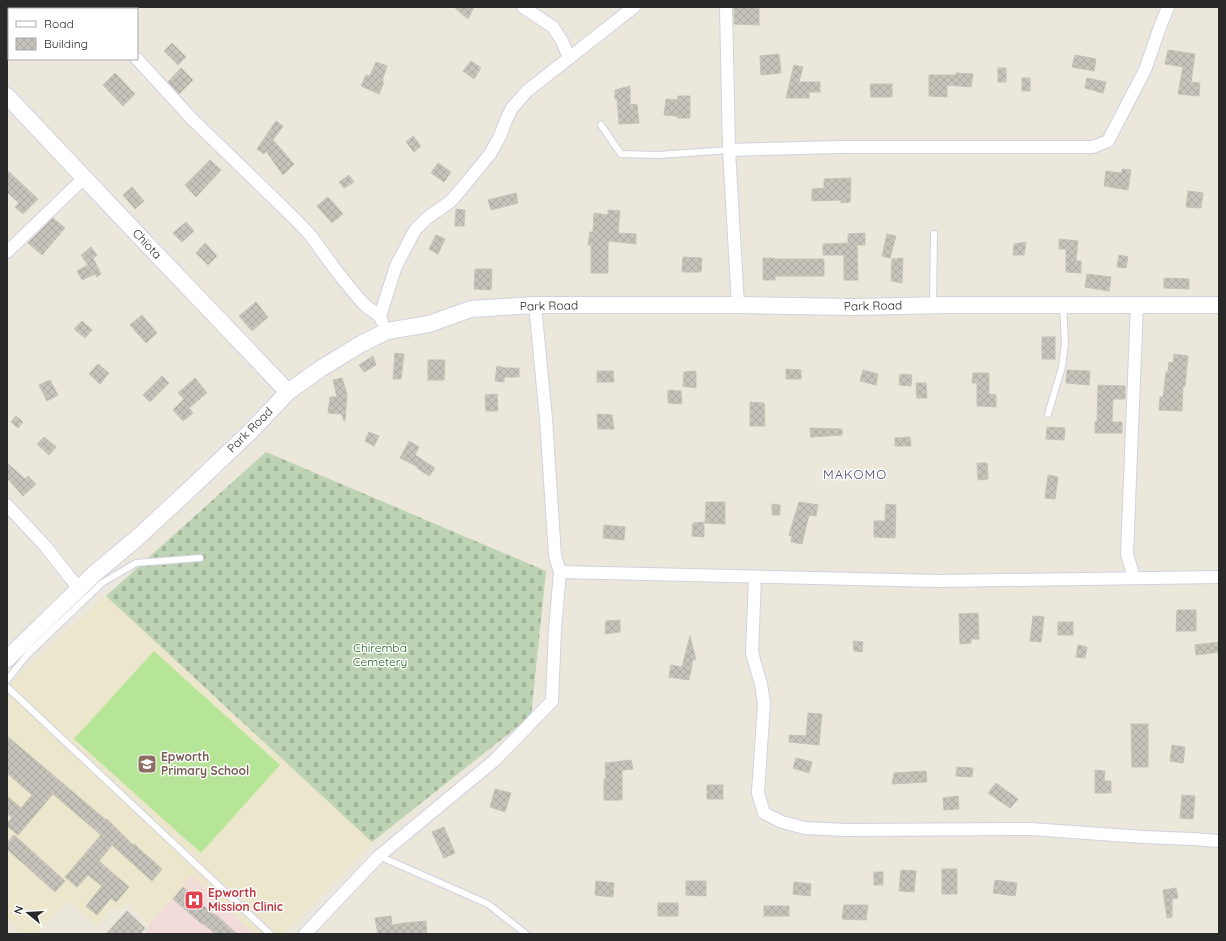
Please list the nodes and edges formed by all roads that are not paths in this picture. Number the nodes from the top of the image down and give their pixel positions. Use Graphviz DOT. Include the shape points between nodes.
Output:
graph roads {
  1 [pos="523,7"];
  2 [pos="634,7"];
  3 [pos="726,7"];
  4 [pos="1168,7"];
  5 [pos="569,58"];
  6 [pos="138,60"];
  7 [pos="7,96"];
  8 [pos="601,125"];
  9 [pos="729,150"];
  10 [pos="84,178"];
  11 [pos="934,234"];
  12 [pos="7,252"];
  13 [pos="1063,304"];
  14 [pos="1137,304"];
  15 [pos="535,305"];
  16 [pos="738,305"];
  17 [pos="933,305"];
  18 [pos="1219,305"];
  19 [pos="380,316"];
  20 [pos="387,331"];
  21 [pos="288,392"];
  22 [pos="1048,414"];
  23 [pos="7,505"];
  24 [pos="200,558"];
  25 [pos="560,572"];
  26 [pos="755,577"];
  27 [pos="1219,577"];
  28 [pos="1134,578"];
  29 [pos="98,579"];
  30 [pos="79,589"];
  31 [pos="7,659"];
  32 [pos="7,680"];
  33 [pos="7,687"];
  34 [pos="1219,841"];
  35 [pos="379,856"];
  36 [pos="270,934"];
  37 [pos="305,934"];
  38 [pos="526,934"];
  1 -- 5 [label="street" via="553,27"];
  2 -- 5 [label="street"];
  3 -- 9 [label="street"];
  4 -- 9 [label="street" via="1145,70 1108,142 1093,148 839,147"];
  5 -- 19 [label="street" via="527,91 512,108 490,154 451,201 415,230 396,266"];
  6 -- 19 [label="street" via="196,124 295,219 367,308"];
  7 -- 10 [label="street, Chiota"];
  8 -- 9 [label="lane" via="621,154 658,155"];
  9 -- 16 [label="street"];
  10 -- 12 [label="street"];
  10 -- 21 [label="street, Chiota"];
  11 -- 17 [label="lane"];
  13 -- 14 [label="street, Park Road"];
  13 -- 17 [label="street, Park Road"];
  13 -- 22 [label="lane" via="1065,343 1062,367"];
  14 -- 18 [label="street, Park Road"];
  14 -- 28 [label="street" via="1127,554"];
  15 -- 16 [label="street, Park Road"];
  15 -- 20 [label="street, Park Road" via="471,309 429,324"];
  15 -- 25 [label="street" via="555,556"];
  16 -- 17 [label="street, Park Road"];
  19 -- 20 [label="street"];
  20 -- 21 [label="street, Park Road" via="320,369"];
  21 -- 29 [label="street, Park Road"];
  23 -- 30 [label="street" via="46,547"];
  24 -- 29 [label="lane" via="136,563"];
  25 -- 26 [label="street"];
  25 -- 35 [label="street" via="552,701 495,760"];
  26 -- 28 [label="street" via="938,581"];
  26 -- 34 [label="street" via="752,654 764,703 758,793 764,813 782,822 805,828 1031,829"];
  27 -- 28 [label="street"];
  29 -- 30 [label="street, Park Road"];
  29 -- 32 [label="lane"];
  30 -- 31 [label="street, Park Road"];
  33 -- 36 [label="lane"];
  35 -- 37 [label="street"];
  35 -- 38 [label="lane" via="488,904"];
}
